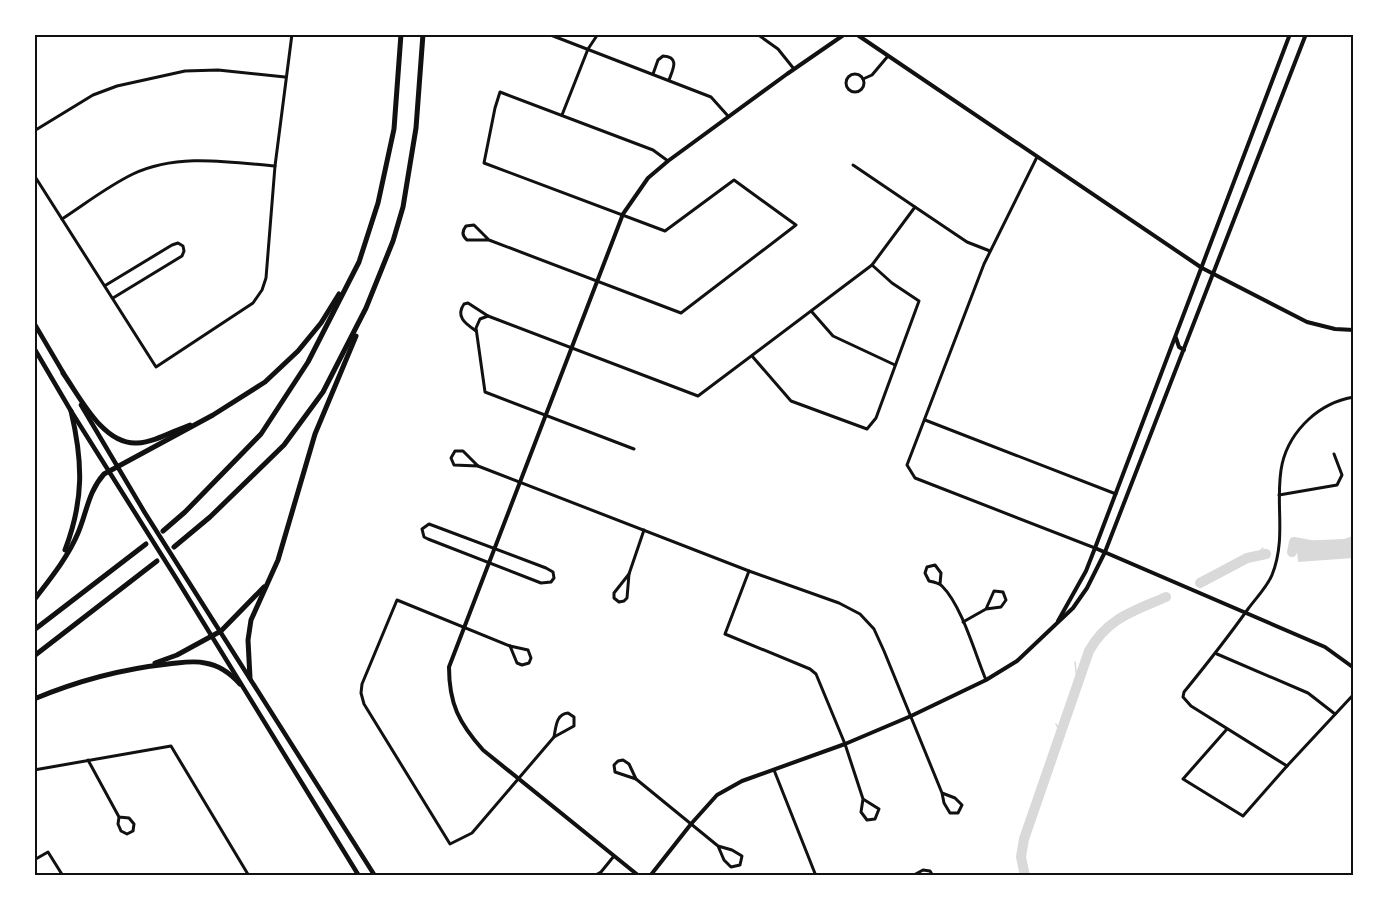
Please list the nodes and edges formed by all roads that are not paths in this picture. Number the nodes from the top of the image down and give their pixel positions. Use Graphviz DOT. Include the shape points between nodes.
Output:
graph roads {
  1 [pos="292,34"];
  2 [pos="401,34"];
  3 [pos="423,34"];
  4 [pos="548,34"];
  5 [pos="598,34"];
  6 [pos="757,34"];
  7 [pos="844,34"];
  8 [pos="856,34"];
  9 [pos="1290,34"];
  10 [pos="1306,34"];
  11 [pos="588,49"];
  12 [pos="888,56"];
  13 [pos="794,69"];
  14 [pos="653,74"];
  15 [pos="285,77"];
  16 [pos="863,79"];
  17 [pos="669,80"];
  18 [pos="562,115"];
  19 [pos="728,116"];
  20 [pos="34,131"];
  21 [pos="1038,155"];
  22 [pos="668,161"];
  23 [pos="853,165"];
  24 [pos="275,166"];
  25 [pos="34,175"];
  26 [pos="915,207"];
  27 [pos="623,214"];
  28 [pos="62,219"];
  29 [pos="489,240"];
  30 [pos="990,251"];
  31 [pos="359,262"];
  32 [pos="872,265"];
  33 [pos="1202,268"];
  34 [pos="1214,274"];
  35 [pos="597,281"];
  36 [pos="106,285"];
  37 [pos="113,298"];
  38 [pos="366,308"];
  39 [pos="813,312"];
  40 [pos="488,316"];
  41 [pos="34,323"];
  42 [pos="1353,330"];
  43 [pos="476,331"];
  44 [pos="1175,338"];
  45 [pos="34,348"];
  46 [pos="572,348"];
  47 [pos="1184,350"];
  48 [pos="752,356"];
  49 [pos="895,365"];
  50 [pos="63,373"];
  51 [pos="1353,397"];
  52 [pos="71,411"];
  53 [pos="213,415"];
  54 [pos="546,416"];
  55 [pos="925,420"];
  56 [pos="634,449"];
  57 [pos="1334,454"];
  58 [pos="116,466"];
  59 [pos="478,466"];
  60 [pos="109,471"];
  61 [pos="520,482"];
  62 [pos="1116,494"];
  63 [pos="1279,495"];
  64 [pos="644,530"];
  65 [pos="163,531"];
  66 [pos="146,544"];
  67 [pos="174,547"];
  68 [pos="494,548"];
  69 [pos="1095,548"];
  70 [pos="1105,552"];
  71 [pos="157,561"];
  72 [pos="489,562"];
  73 [pos="58,568"];
  74 [pos="749,571"];
  75 [pos="628,574"];
  76 [pos="269,581"];
  77 [pos="940,584"];
  78 [pos="34,600"];
  79 [pos="986,609"];
  80 [pos="1246,612"];
  81 [pos="963,622"];
  82 [pos="1056,624"];
  83 [pos="464,628"];
  84 [pos="34,630"];
  85 [pos="221,631"];
  86 [pos="212,637"];
  87 [pos="510,646"];
  88 [pos="1216,654"];
  89 [pos="34,656"];
  90 [pos="145,666"];
  91 [pos="1353,668"];
  92 [pos="250,678"];
  93 [pos="986,680"];
  94 [pos="240,684"];
  95 [pos="1353,694"];
  96 [pos="34,699"];
  97 [pos="1335,714"];
  98 [pos="911,716"];
  99 [pos="1227,729"];
  100 [pos="554,737"];
  101 [pos="845,744"];
  102 [pos="88,760"];
  103 [pos="1287,766"];
  104 [pos="34,770"];
  105 [pos="774,770"];
  106 [pos="518,777"];
  107 [pos="636,779"];
  108 [pos="942,793"];
  109 [pos="863,799"];
  110 [pos="119,817"];
  111 [pos="691,824"];
  112 [pos="718,846"];
  113 [pos="614,856"];
  114 [pos="34,860"];
  115 [pos="601,874"];
  116 [pos="63,876"];
  117 [pos="249,876"];
  118 [pos="359,876"];
  119 [pos="375,876"];
  120 [pos="594,876"];
  121 [pos="639,876"];
  122 [pos="650,876"];
  123 [pos="816,876"];
  124 [pos="912,876"];
  125 [pos="933,876"];
  1 -- 15 [label="street"];
  2 -- 31 [label="highway" via="394,129 378,203"];
  3 -- 38 [label="highway" via="416,128 403,207"];
  4 -- 11 [label="street"];
  5 -- 11 [label="street"];
  6 -- 13 [label="street" via="778,49"];
  7 -- 13 [label="street"];
  8 -- 12 [label="street"];
  9 -- 33 [label="street"];
  10 -- 34 [label="street"];
  11 -- 14 [label="street"];
  11 -- 18 [label="street"];
  12 -- 16 [label="street" via="872,75"];
  12 -- 21 [label="street"];
  13 -- 19 [label="street"];
  14 -- 17 [label="street"];
  14 -- 17 [label="street" via="658,60 670,56 675,64"];
  15 -- 20 [label="street" via="218,70 176,73 93,95"];
  15 -- 24 [label="street"];
  16 -- 16 [label="street" via="852,74 846,87 853,93 859,92"];
  17 -- 19 [label="street" via="711,97"];
  18 -- 22 [label="street" via="652,150"];
  18 -- 27 [label="street" via="500,92 484,163"];
  19 -- 22 [label="street"];
  21 -- 30 [label="street"];
  21 -- 33 [label="street"];
  22 -- 27 [label="street" via="648,178"];
  23 -- 26 [label="street"];
  24 -- 28 [label="street" via="200,160 162,165 134,174"];
  24 -- 37 [label="street" via="266,278 253,303 156,367"];
  25 -- 28 [label="street"];
  26 -- 30 [label="street" via="967,242"];
  26 -- 32 [label="street"];
  27 -- 35 [label="street"];
  27 -- 35 [label="street" via="665,231 734,180 796,225 681,313"];
  28 -- 36 [label="street"];
  29 -- 29 [label="street" via="474,225 463,231 467,240"];
  29 -- 35 [label="street"];
  30 -- 55 [label="street"];
  31 -- 53 [label="highway" via="321,323 298,351 265,382"];
  31 -- 65 [label="highway" via="308,362 261,434"];
  32 -- 39 [label="street"];
  32 -- 49 [label="street" via="920,301"];
  33 -- 34 [label="street"];
  33 -- 44 [label="street"];
  34 -- 42 [label="street" via="1307,322"];
  34 -- 47 [label="street"];
  35 -- 46 [label="street"];
  36 -- 37 [label="street"];
  36 -- 37 [label="street" via="172,245 183,246 182,256"];
  38 -- 67 [label="highway" via="323,392 284,445"];
  38 -- 76 [label="highway" via="317,428"];
  39 -- 48 [label="street"];
  39 -- 49 [label="street" via="833,336"];
  40 -- 43 [label="street" via="480,319"];
  40 -- 43 [label="street" via="468,303 461,307 463,321"];
  40 -- 46 [label="street"];
  41 -- 50 [label="main road"];
  43 -- 54 [label="street" via="485,392"];
  44 -- 47 [label="street"];
  44 -- 62 [label="street"];
  45 -- 52 [label="main road"];
  46 -- 48 [label="street" via="698,396"];
  46 -- 54 [label="street"];
  47 -- 70 [label="street"];
  48 -- 49 [label="street" via="791,400 867,429 876,418"];
  50 -- 53 [label="highway" via="104,430 119,440 135,444 148,441"];
  50 -- 58 [label="main road"];
  51 -- 63 [label="street" via="1316,412 1296,432 1282,459"];
  52 -- 60 [label="main road"];
  52 -- 73 [label="highway" via="81,490 74,525"];
  53 -- 58 [label="highway"];
  54 -- 56 [label="street"];
  54 -- 61 [label="street"];
  55 -- 62 [label="street"];
  55 -- 69 [label="street" via="907,465 915,478"];
  57 -- 63 [label="street" via="1342,475 1337,485"];
  58 -- 60 [label="highway"];
  58 -- 85 [label="main road"];
  59 -- 59 [label="street" via="463,451 452,455 457,466"];
  59 -- 61 [label="street"];
  60 -- 73 [label="highway" via="94,485 78,535"];
  60 -- 86 [label="main road"];
  61 -- 64 [label="street"];
  61 -- 68 [label="street"];
  62 -- 69 [label="street"];
  63 -- 80 [label="street" via="1276,562 1270,579"];
  64 -- 74 [label="street"];
  64 -- 75 [label="street"];
  66 -- 84 [label="highway"];
  68 -- 72 [label="street"];
  68 -- 72 [label="street" via="546,568 554,578 541,583"];
  68 -- 72 [label="street" via="433,525 422,528 424,537"];
  69 -- 70 [label="street"];
  69 -- 82 [label="street"];
  70 -- 80 [label="street"];
  70 -- 82 [label="street" via="1087,588"];
  71 -- 89 [label="highway"];
  72 -- 83 [label="street"];
  73 -- 78 [label="highway"];
  74 -- 98 [label="street" via="860,614 874,629"];
  74 -- 101 [label="street" via="725,634 816,674"];
  75 -- 75 [label="street" via="614,593 617,601 627,598"];
  76 -- 85 [label="highway"];
  76 -- 92 [label="highway" via="251,620"];
  77 -- 77 [label="street" via="941,573 935,565 927,567 929,581"];
  77 -- 81 [label="street"];
  79 -- 79 [label="street" via="1001,607 1006,600 1003,592 994,591"];
  79 -- 81 [label="street"];
  80 -- 88 [label="street"];
  80 -- 91 [label="street" via="1325,647"];
  81 -- 93 [label="street"];
  82 -- 93 [label="street" via="1017,661"];
  83 -- 87 [label="street"];
  83 -- 106 [label="street" via="449,667 453,707 465,730 483,750"];
  83 -- 106 [label="street" via="397,600 362,684 364,704 450,843 472,833"];
  85 -- 86 [label="highway"];
  85 -- 92 [label="main road"];
  86 -- 90 [label="highway"];
  86 -- 94 [label="main road"];
  87 -- 87 [label="street" via="517,663 529,663 528,650"];
  88 -- 97 [label="street" via="1308,693"];
  88 -- 99 [label="street" via="1183,697"];
  90 -- 94 [label="highway" via="207,663"];
  90 -- 96 [label="highway" via="107,674"];
  92 -- 119 [label="main road"];
  93 -- 98 [label="street"];
  94 -- 118 [label="main road"];
  95 -- 97 [label="street"];
  97 -- 103 [label="street"];
  98 -- 101 [label="street"];
  98 -- 108 [label="street"];
  99 -- 103 [label="street"];
  99 -- 103 [label="street" via="1183,779 1243,816"];
  100 -- 100 [label="street" via="572,728 572,715 560,715"];
  100 -- 106 [label="street"];
  101 -- 105 [label="street"];
  101 -- 109 [label="street"];
  102 -- 104 [label="street"];
  102 -- 110 [label="street"];
  102 -- 117 [label="street" via="171,746"];
  105 -- 111 [label="street" via="717,795"];
  105 -- 123 [label="street"];
  106 -- 113 [label="street"];
  107 -- 107 [label="street" via="627,762 616,762 617,774"];
  107 -- 111 [label="street"];
  108 -- 108 [label="street" via="950,813 958,813 962,805"];
  109 -- 109 [label="street" via="861,812 867,820 875,819 879,809"];
  110 -- 110 [label="street" via="121,831 133,831 134,824 129,818"];
  111 -- 112 [label="street"];
  111 -- 122 [label="street"];
  112 -- 112 [label="street" via="731,867 740,865 742,856"];
  113 -- 115 [label="street"];
  113 -- 121 [label="street"];
  114 -- 116 [label="street" via="48,852"];
  115 -- 120 [label="street"];
  124 -- 125 [label="street" via="923,870"];
}
